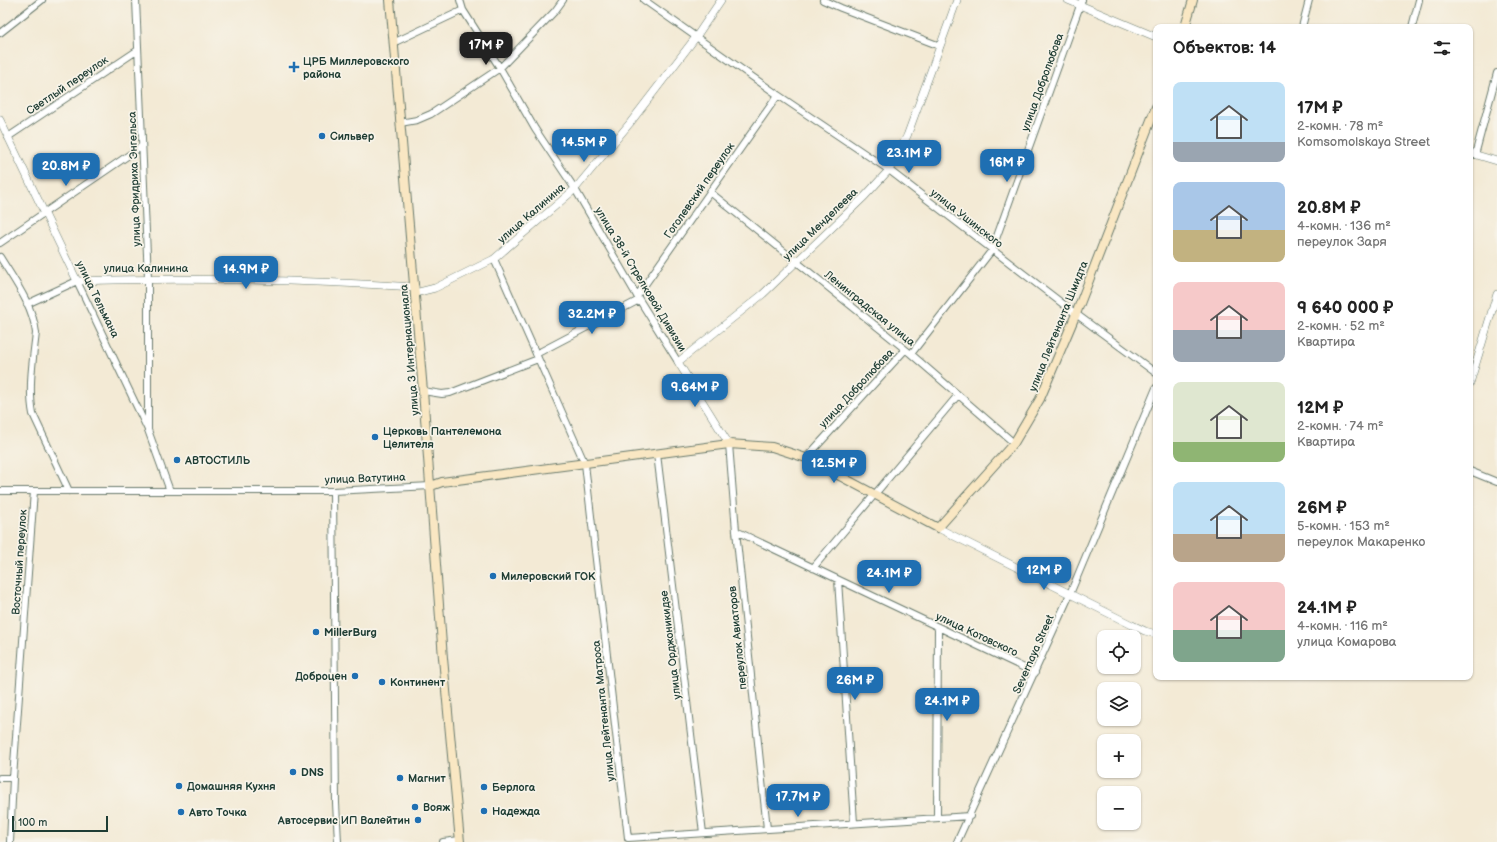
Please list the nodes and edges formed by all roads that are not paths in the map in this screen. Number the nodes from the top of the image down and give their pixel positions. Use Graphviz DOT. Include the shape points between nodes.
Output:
graph roads {
  1 [pos="42,0"];
  2 [pos="136,0"];
  3 [pos="390,0"];
  4 [pos="460,0"];
  5 [pos="563,0"];
  6 [pos="644,0"];
  7 [pos="721,0"];
  8 [pos="822,0"];
  9 [pos="957,0"];
  10 [pos="1068,0"];
  11 [pos="1193,0"];
  12 [pos="1309,0"];
  13 [pos="1419,0"];
  14 [pos="1081,3"];
  15 [pos="463,10"];
  16 [pos="1186,24"];
  17 [pos="1303,24"];
  18 [pos="1413,24"];
  19 [pos="0,34"];
  20 [pos="1153,36"];
  21 [pos="696,37"];
  22 [pos="393,43"];
  23 [pos="940,46"];
  24 [pos="138,50"];
  25 [pos="500,68"];
  26 [pos="1497,73"];
  27 [pos="778,95"];
  28 [pos="1153,115"];
  29 [pos="0,120"];
  30 [pos="400,123"];
  31 [pos="8,137"];
  32 [pos="142,146"];
  33 [pos="1473,154"];
  34 [pos="1497,161"];
  35 [pos="889,170"];
  36 [pos="574,189"];
  37 [pos="710,192"];
  38 [pos="44,213"];
  39 [pos="0,243"];
  40 [pos="992,250"];
  41 [pos="0,256"];
  42 [pos="494,259"];
  43 [pos="796,262"];
  44 [pos="148,278"];
  45 [pos="77,281"];
  46 [pos="415,290"];
  47 [pos="1497,294"];
  48 [pos="638,298"];
  49 [pos="27,304"];
  50 [pos="1496,304"];
  51 [pos="1076,314"];
  52 [pos="905,350"];
  53 [pos="911,354"];
  54 [pos="537,356"];
  55 [pos="678,362"];
  56 [pos="1153,372"];
  57 [pos="1473,374"];
  58 [pos="423,391"];
  59 [pos="958,395"];
  60 [pos="1153,395"];
  61 [pos="148,430"];
  62 [pos="1014,443"];
  63 [pos="729,444"];
  64 [pos="657,454"];
  65 [pos="806,458"];
  66 [pos="586,464"];
  67 [pos="1473,472"];
  68 [pos="1497,482"];
  69 [pos="430,486"];
  70 [pos="0,491"];
  71 [pos="34,491"];
  72 [pos="69,491"];
  73 [pos="170,491"];
  74 [pos="333,491"];
  75 [pos="875,494"];
  76 [pos="938,528"];
  77 [pos="736,531"];
  78 [pos="813,568"];
  79 [pos="838,580"];
  80 [pos="1070,594"];
  81 [pos="938,627"];
  82 [pos="1153,633"];
  83 [pos="1035,673"];
  84 [pos="0,778"];
  85 [pos="13,778"];
  86 [pos="970,816"];
  87 [pos="938,818"];
  88 [pos="854,823"];
  89 [pos="766,829"];
  90 [pos="703,833"];
  91 [pos="460,841"];
  92 [pos="10,842"];
  93 [pos="338,842"];
  94 [pos="443,842"];
  95 [pos="957,842"];
  1 -- 19 [label="street"];
  2 -- 24 [label="street, улица Фридриха Энгельса"];
  3 -- 22 [label="main road, улица 3 Интернационала"];
  4 -- 15 [label="street, улица 38-й Стрелковой Дивизии"];
  5 -- 25 [label="street"];
  6 -- 21 [label="street, улица Ушинского"];
  7 -- 21 [label="street, улица Калинина"];
  8 -- 23 [label="street"];
  9 -- 23 [label="street, улица Менделеева"];
  10 -- 14 [label="street"];
  11 -- 16 [label="main road"];
  12 -- 17 [label="street"];
  13 -- 18 [label="street"];
  14 -- 20 [label="street"];
  14 -- 40 [label="street, улица Добролюбова"];
  15 -- 22 [label="street"];
  15 -- 25 [label="street, улица 38-й Стрелковой Дивизии"];
  21 -- 27 [label="street, улица Ушинского"];
  21 -- 36 [label="street, улица Калинина" via="630,123"];
  22 -- 30 [label="main road, улица 3 Интернационала"];
  23 -- 35 [label="street, улица Менделеева" via="907,136"];
  24 -- 31 [label="street, Светлый переулок"];
  24 -- 32 [label="street, улица Фридриха Энгельса"];
  25 -- 30 [label="street" via="431,114"];
  25 -- 36 [label="street, улица 38-й Стрелковой Дивизии"];
  26 -- 33 [label="street"];
  27 -- 35 [label="street, улица Ушинского"];
  27 -- 37 [label="street, Гоголевский переулок"];
  28 -- 51 [label="main road, улица Лейтенанта Шмидта"];
  29 -- 31 [label="street, улица Тельмана"];
  30 -- 46 [label="main road, улица 3 Интернационала"];
  31 -- 38 [label="street, улица Тельмана"];
  32 -- 38 [label="street"];
  32 -- 44 [label="street, улица Фридриха Энгельса"];
  33 -- 34 [label="street"];
  35 -- 40 [label="street, улица Ушинского"];
  35 -- 43 [label="street, улица Менделеева"];
  36 -- 42 [label="street, улица Калинина"];
  36 -- 48 [label="street, улица 38-й Стрелковой Дивизии"];
  37 -- 43 [label="street, Ленинградская улица"];
  37 -- 48 [label="street, Гоголевский переулок"];
  38 -- 39 [label="street"];
  38 -- 45 [label="street, улица Тельмана"];
  40 -- 51 [label="street, улица Ушинского"];
  40 -- 53 [label="street, улица Добролюбова"];
  41 -- 49 [label="street"];
  42 -- 46 [label="street, улица Калинина" via="435,288"];
  42 -- 54 [label="street, улица Лейтенанта Матроса"];
  43 -- 52 [label="street, Ленинградская улица"];
  43 -- 55 [label="street, улица Менделеева" via="763,294"];
  44 -- 45 [label="street, улица Калинина"];
  44 -- 46 [label="street, улица Калинина" via="329,282"];
  44 -- 61 [label="street, улица Фридриха Энгельса"];
  45 -- 49 [label="street, улица Калинина"];
  45 -- 61 [label="street, улица Тельмана"];
  46 -- 58 [label="main road, улица 3 Интернационала"];
  47 -- 50 [label="street"];
  48 -- 54 [label="street, Гоголевский переулок"];
  48 -- 55 [label="street, улица 38-й Стрелковой Дивизии"];
  49 -- 72 [label="street" via="36,333 31,391 33,414"];
  50 -- 57 [label="street"];
  51 -- 56 [label="street, улица Ушинского"];
  51 -- 62 [label="main road, улица Лейтенанта Шмидта" via="1040,399"];
  52 -- 53 [label="street, Ленинградская улица"];
  52 -- 65 [label="street, улица Добролюбова"];
  53 -- 59 [label="street, Ленинградская улица"];
  54 -- 58 [label="street, Гоголевский переулок" via="450,393"];
  54 -- 66 [label="street, улица Лейтенанта Матроса"];
  55 -- 63 [label="street, улица 38-й Стрелковой Дивизии"];
  58 -- 69 [label="main road, улица 3 Интернационала"];
  59 -- 62 [label="street, Ленинградская улица"];
  59 -- 75 [label="street"];
  60 -- 80 [label="street, Severnaya Street"];
  61 -- 73 [label="street, улица Тельмана"];
  62 -- 76 [label="main road, улица Лейтенанта Шмидта"];
  63 -- 64 [label="main road, улица Ватутина"];
  63 -- 65 [label="main road" via="772,447"];
  63 -- 77 [label="street, переулок Авиаторов"];
  64 -- 66 [label="main road, улица Ватутина"];
  64 -- 90 [label="street, улица Орджоникидзе"];
  65 -- 75 [label="main road"];
  66 -- 69 [label="main road, улица Ватутина" via="442,482"];
  66 -- 90 [label="street, улица Лейтенанта Матроса" via="628,838"];
  67 -- 68 [label="street"];
  69 -- 74 [label="street, улица Ватутина"];
  69 -- 91 [label="main road, улица 3 Интернационала"];
  70 -- 71 [label="street, улица Ватутина"];
  71 -- 72 [label="street, улица Ватутина"];
  71 -- 85 [label="street, Восточный переулок"];
  72 -- 73 [label="street, улица Ватутина"];
  73 -- 74 [label="street, улица Ватутина"];
  74 -- 93 [label="street"];
  75 -- 76 [label="main road"];
  75 -- 78 [label="street"];
  76 -- 80 [label="street"];
  77 -- 78 [label="street, улица Котовского"];
  77 -- 89 [label="street, переулок Авиаторов"];
  78 -- 79 [label="street, улица Котовского"];
  79 -- 81 [label="street, улица Котовского"];
  79 -- 88 [label="street"];
  80 -- 82 [label="street"];
  80 -- 83 [label="street, Severnaya Street"];
  81 -- 83 [label="street, улица Котовского"];
  81 -- 87 [label="street"];
  83 -- 86 [label="street, Severnaya Street"];
  84 -- 85 [label="street"];
  85 -- 92 [label="street, Восточный переулок"];
  86 -- 87 [label="street, улица Лейтенанта Матроса"];
  86 -- 95 [label="street, Severnaya Street"];
  87 -- 88 [label="street, улица Лейтенанта Матроса"];
  88 -- 89 [label="street, улица Лейтенанта Матроса"];
  89 -- 90 [label="street, улица Лейтенанта Матроса"];
  91 -- 94 [label="street"];
}
